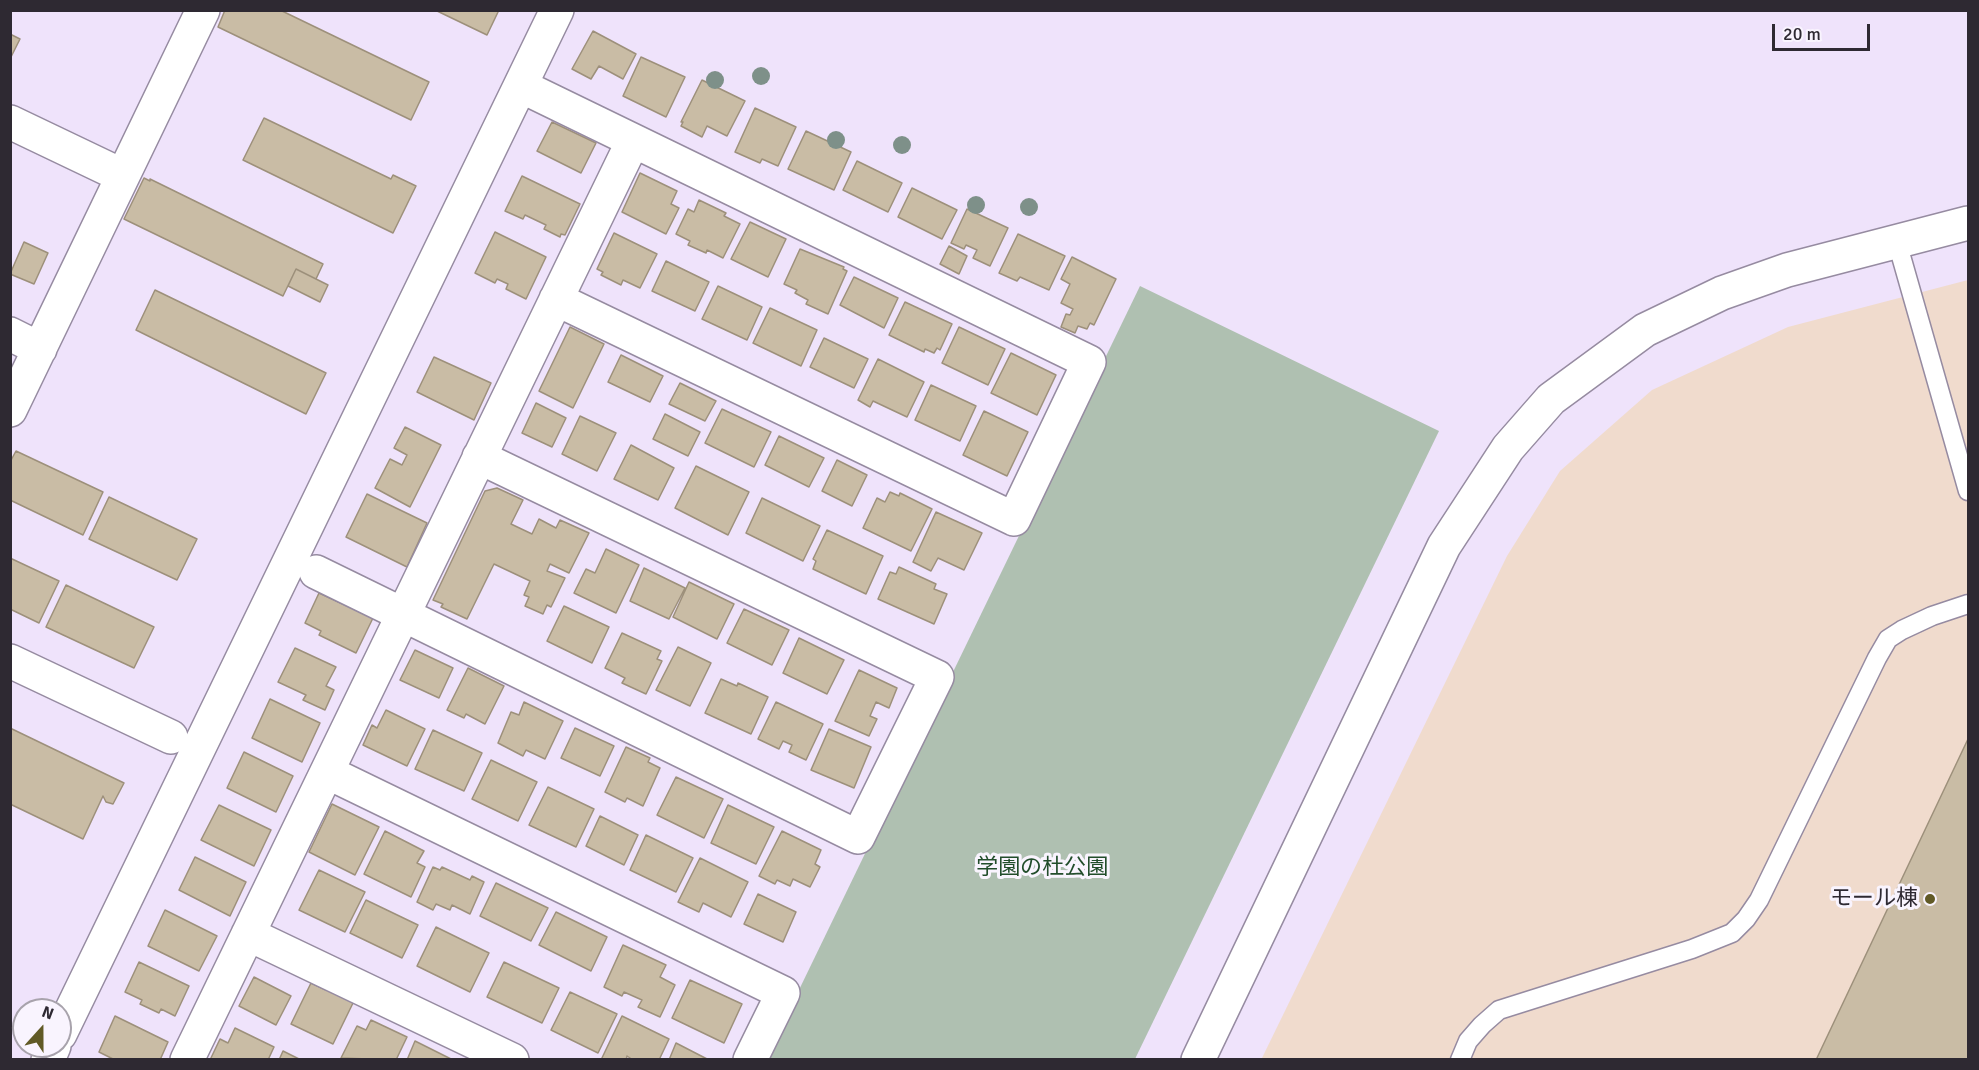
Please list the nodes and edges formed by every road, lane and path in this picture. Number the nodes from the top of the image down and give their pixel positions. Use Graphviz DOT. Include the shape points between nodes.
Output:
graph roads {
  1 [pos="203,10"];
  2 [pos="556,10"];
  3 [pos="521,86"];
  4 [pos="10,122"];
  5 [pos="633,141"];
  6 [pos="123,176"];
  7 [pos="1968,223"];
  8 [pos="1897,242"];
  9 [pos="556,299"];
  10 [pos="10,334"];
  11 [pos="40,349"];
  12 [pos="10,410"];
  13 [pos="479,457"];
  14 [pos="1968,491"];
  15 [pos="316,573"];
  16 [pos="1968,604"];
  17 [pos="402,616"];
  18 [pos="10,660"];
  19 [pos="171,737"];
  20 [pos="327,772"];
  21 [pos="248,934"];
  22 [pos="72,1009"];
  23 [pos="187,1059"];
  24 [pos="512,1059"];
  25 [pos="750,1059"];
  26 [pos="1198,1059"];
  27 [pos="1460,1059"];
  1 -- 6 [label="street"];
  2 -- 3 [label="street"];
  3 -- 5 [label="street"];
  3 -- 22 [label="street"];
  4 -- 6 [label="street"];
  5 -- 9 [label="street"];
  5 -- 9 [label="street" via="1089,362 1014,519"];
  6 -- 11 [label="street"];
  7 -- 8 [label="street"];
  8 -- 14 [label="lane"];
  8 -- 26 [label="street" via="1787,270 1722,293 1645,330 1551,399 1508,448 1443,546"];
  9 -- 13 [label="street"];
  10 -- 11 [label="street"];
  11 -- 12 [label="street"];
  13 -- 17 [label="street"];
  13 -- 17 [label="street" via="937,677 858,837"];
  15 -- 17 [label="street"];
  16 -- 27 [label="lane" via="1932,616 1888,639 1759,900 1732,933 1499,1010 1468,1041"];
  17 -- 20 [label="street"];
  18 -- 19 [label="street"];
  20 -- 21 [label="street"];
  20 -- 25 [label="street" via="783,993"];
  21 -- 23 [label="street"];
  21 -- 24 [label="street"];
}
